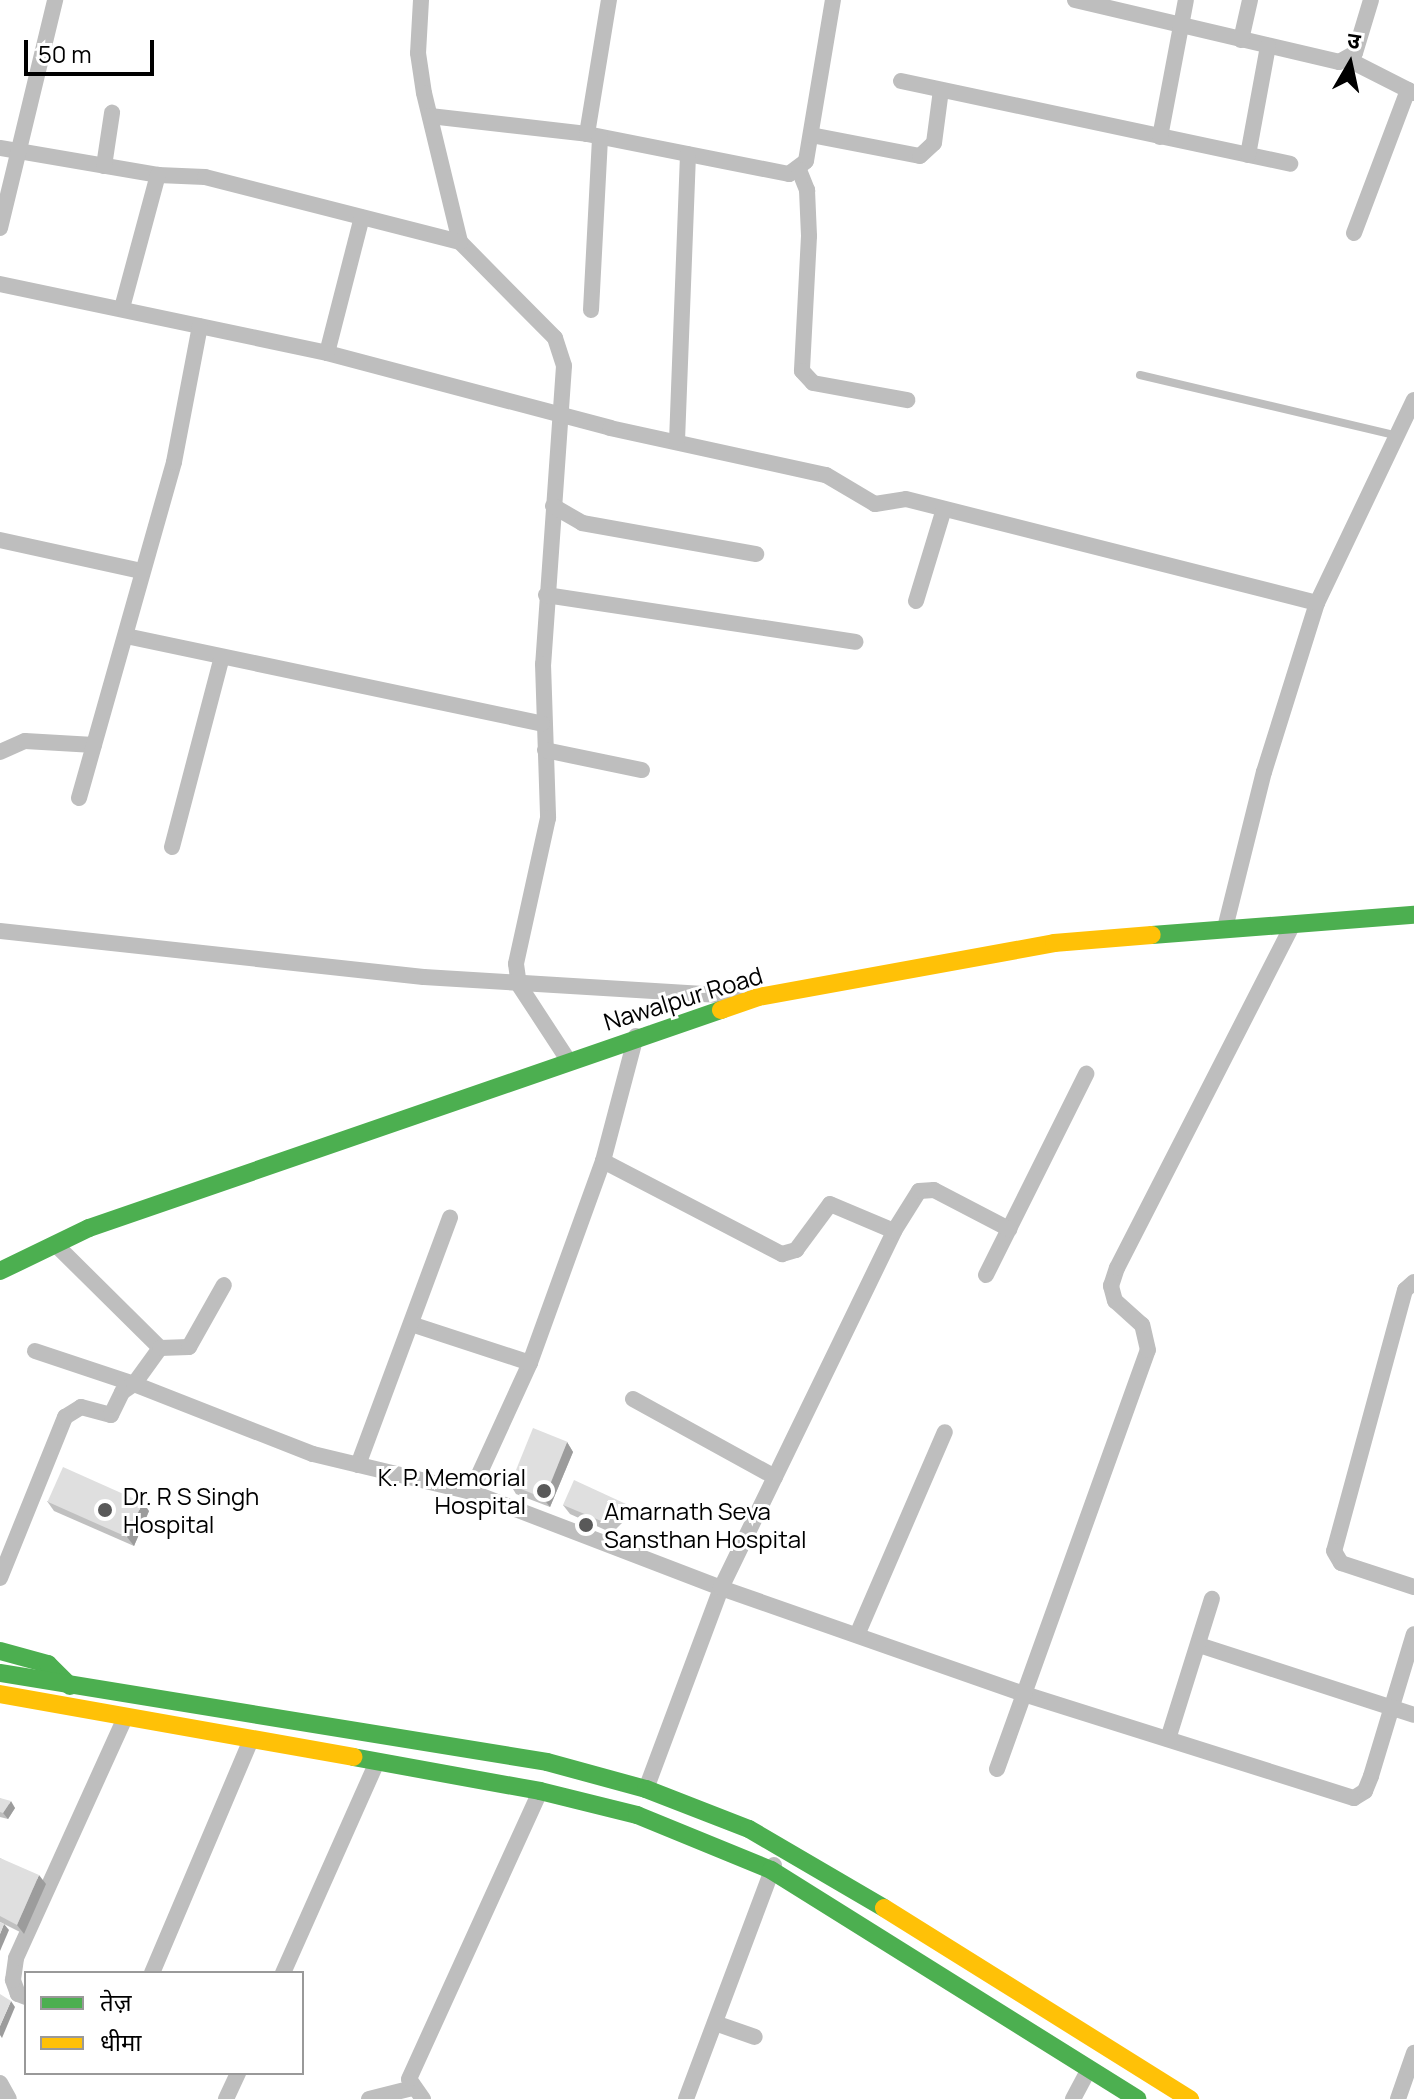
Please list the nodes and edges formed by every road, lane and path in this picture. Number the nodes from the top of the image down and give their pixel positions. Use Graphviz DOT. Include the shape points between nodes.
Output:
graph roads {
  1 [pos="55,0"];
  2 [pos="421,0"];
  3 [pos="609,0"];
  4 [pos="833,0"];
  5 [pos="1078,0"];
  6 [pos="1186,0"];
  7 [pos="1250,0"];
  8 [pos="1371,0"];
  9 [pos="1180,24"];
  10 [pos="1241,40"];
  11 [pos="1268,46"];
  12 [pos="1349,60"];
  13 [pos="901,81"];
  14 [pos="941,90"];
  15 [pos="1411,92"];
  16 [pos="112,113"];
  17 [pos="430,116"];
  18 [pos="593,135"];
  19 [pos="811,135"];
  20 [pos="1160,137"];
  21 [pos="0,148"];
  22 [pos="17,152"];
  23 [pos="688,154"];
  24 [pos="1248,155"];
  25 [pos="1290,164"];
  26 [pos="104,166"];
  27 [pos="799,170"];
  28 [pos="158,175"];
  29 [pos="362,217"];
  30 [pos="0,228"];
  31 [pos="1354,233"];
  32 [pos="460,242"];
  33 [pos="0,284"];
  34 [pos="122,308"];
  35 [pos="591,310"];
  36 [pos="200,326"];
  37 [pos="327,353"];
  38 [pos="1140,375"];
  39 [pos="907,400"];
  40 [pos="1414,400"];
  41 [pos="563,411"];
  42 [pos="1399,436"];
  43 [pos="677,441"];
  44 [pos="553,506"];
  45 [pos="944,509"];
  46 [pos="0,540"];
  47 [pos="756,554"];
  48 [pos="141,571"];
  49 [pos="546,595"];
  50 [pos="916,601"];
  51 [pos="1317,603"];
  52 [pos="126,636"];
  53 [pos="855,642"];
  54 [pos="222,657"];
  55 [pos="542,724"];
  56 [pos="94,745"];
  57 [pos="545,750"];
  58 [pos="0,752"];
  59 [pos="642,770"];
  60 [pos="79,798"];
  61 [pos="172,847"];
  62 [pos="1414,915"];
  63 [pos="1225,928"];
  64 [pos="1291,928"];
  65 [pos="0,931"];
  66 [pos="519,985"];
  67 [pos="758,997"];
  68 [pos="636,1036"];
  69 [pos="568,1060"];
  70 [pos="1086,1074"];
  71 [pos="603,1161"];
  72 [pos="450,1218"];
  73 [pos="1009,1229"];
  74 [pos="894,1231"];
  75 [pos="55,1244"];
  76 [pos="0,1271"];
  77 [pos="986,1275"];
  78 [pos="1414,1282"];
  79 [pos="224,1285"];
  80 [pos="411,1324"];
  81 [pos="160,1348"];
  82 [pos="35,1351"];
  83 [pos="530,1363"];
  84 [pos="134,1384"];
  85 [pos="633,1399"];
  86 [pos="945,1432"];
  87 [pos="358,1465"];
  88 [pos="775,1477"];
  89 [pos="471,1492"];
  90 [pos="0,1578"];
  91 [pos="1414,1587"];
  92 [pos="721,1588"];
  93 [pos="1212,1599"];
  94 [pos="1414,1634"];
  95 [pos="857,1635"];
  96 [pos="1199,1645"];
  97 [pos="0,1651"];
  98 [pos="0,1673"];
  99 [pos="70,1686"];
  100 [pos="0,1694"];
  101 [pos="1024,1694"];
  102 [pos="53,1703"];
  103 [pos="0,1706"];
  104 [pos="1393,1710"];
  105 [pos="1414,1715"];
  106 [pos="125,1718"];
  107 [pos="1168,1739"];
  108 [pos="250,1742"];
  109 [pos="377,1762"];
  110 [pos="997,1769"];
  111 [pos="646,1789"];
  112 [pos="540,1791"];
  113 [pos="783,1847"];
  114 [pos="771,1870"];
  115 [pos="153,1971"];
  116 [pos="284,1971"];
  117 [pos="24,1996"];
  118 [pos="715,2023"];
  119 [pos="755,2037"];
  120 [pos="1414,2053"];
  121 [pos="1089,2069"];
  122 [pos="237,2075"];
  123 [pos="0,2083"];
  124 [pos="417,2094"];
  125 [pos="9,2099"];
  126 [pos="226,2099"];
  127 [pos="369,2099"];
  128 [pos="686,2099"];
  129 [pos="1073,2099"];
  130 [pos="1137,2099"];
  131 [pos="1190,2099"];
  132 [pos="1398,2099"];
  1 -- 22 [label="street"];
  2 -- 17 [label="street" via="418,53"];
  3 -- 18 [label="street"];
  4 -- 19 [label="street"];
  5 -- 9 [label="street"];
  6 -- 9 [label="street"];
  7 -- 10 [label="street"];
  8 -- 12 [label="street"];
  9 -- 10 [label="street"];
  9 -- 20 [label="street"];
  10 -- 11 [label="street"];
  11 -- 12 [label="street"];
  11 -- 24 [label="street"];
  12 -- 15 [label="street"];
  13 -- 14 [label="street"];
  14 -- 19 [label="street" via="934,143 920,156"];
  14 -- 20 [label="street"];
  15 -- 31 [label="street"];
  16 -- 26 [label="street"];
  17 -- 18 [label="street"];
  17 -- 32 [label="street"];
  18 -- 23 [label="street"];
  18 -- 35 [label="street"];
  19 -- 27 [label="street"];
  20 -- 24 [label="street"];
  21 -- 22 [label="street"];
  22 -- 26 [label="street"];
  22 -- 30 [label="street"];
  23 -- 27 [label="street" via="789,174"];
  23 -- 43 [label="street"];
  24 -- 25 [label="street"];
  26 -- 28 [label="street"];
  27 -- 39 [label="street" via="807,190 809,236 802,371 813,383"];
  28 -- 29 [label="street" via="205,177"];
  28 -- 34 [label="street"];
  29 -- 32 [label="street"];
  29 -- 37 [label="street"];
  32 -- 41 [label="street" via="555,338 564,366"];
  33 -- 34 [label="street"];
  34 -- 36 [label="street"];
  36 -- 37 [label="street"];
  36 -- 48 [label="street" via="174,462"];
  37 -- 41 [label="street"];
  38 -- 42 [label="lane"];
  40 -- 42 [label="street"];
  41 -- 43 [label="street"];
  41 -- 44 [label="street"];
  42 -- 51 [label="street"];
  43 -- 45 [label="street" via="826,475 875,504 906,499"];
  44 -- 47 [label="street" via="582,523"];
  44 -- 49 [label="street"];
  45 -- 50 [label="street"];
  45 -- 51 [label="street"];
  46 -- 48 [label="street"];
  48 -- 52 [label="street"];
  49 -- 53 [label="street"];
  49 -- 55 [label="street"];
  51 -- 63 [label="street" via="1264,772"];
  52 -- 54 [label="street"];
  52 -- 56 [label="street"];
  54 -- 55 [label="street"];
  54 -- 61 [label="street"];
  55 -- 57 [label="street"];
  56 -- 58 [label="street" via="25,741"];
  56 -- 60 [label="street"];
  57 -- 59 [label="street"];
  57 -- 66 [label="street" via="548,818 518,945"];
  62 -- 64 [label="main road, Nawalpur Road"];
  63 -- 64 [label="main road, Nawalpur Road"];
  63 -- 67 [label="main road, Nawalpur Road" via="1054,943"];
  64 -- 101 [label="street" via="1117,1268 1111,1286 1115,1301 1142,1325 1148,1350"];
  65 -- 66 [label="street"];
  66 -- 67 [label="street"];
  66 -- 69 [label="street"];
  67 -- 68 [label="main road, Nawalpur Road"];
  68 -- 69 [label="main road, Nawalpur Road"];
  68 -- 71 [label="street"];
  69 -- 75 [label="main road, Nawalpur Road"];
  70 -- 73 [label="street"];
  71 -- 74 [label="street" via="782,1254 796,1250 830,1204"];
  71 -- 83 [label="street"];
  72 -- 80 [label="street"];
  73 -- 74 [label="street" via="925,1188"];
  73 -- 77 [label="street"];
  74 -- 88 [label="street"];
  75 -- 76 [label="main road, Nawalpur Road"];
  75 -- 81 [label="street"];
  78 -- 91 [label="street" via="1405,1290 1334,1551 1341,1563"];
  79 -- 81 [label="street" via="189,1347"];
  80 -- 83 [label="street"];
  80 -- 87 [label="street"];
  81 -- 84 [label="street"];
  82 -- 84 [label="street"];
  83 -- 89 [label="street"];
  84 -- 87 [label="street" via="313,1454"];
  84 -- 90 [label="street" via="122,1392 111,1415 81,1407 65,1417"];
  85 -- 88 [label="street"];
  86 -- 95 [label="street"];
  87 -- 89 [label="street"];
  88 -- 92 [label="street"];
  89 -- 92 [label="street"];
  92 -- 95 [label="street"];
  92 -- 111 [label="street"];
  93 -- 96 [label="street"];
  94 -- 104 [label="street"];
  95 -- 101 [label="street"];
  96 -- 104 [label="street"];
  96 -- 107 [label="street"];
  97 -- 99 [label="main road" via="48,1664"];
  98 -- 99 [label="main road"];
  99 -- 111 [label="main road" via="547,1762"];
  100 -- 102 [label="main road"];
  101 -- 107 [label="street"];
  101 -- 110 [label="street"];
  102 -- 103 [label="main road" via="26,1710"];
  102 -- 106 [label="main road"];
  104 -- 105 [label="street"];
  104 -- 107 [label="street" via="1365,1791 1354,1798"];
  106 -- 108 [label="main road"];
  106 -- 117 [label="street" via="16,1958 13,1980"];
  108 -- 109 [label="main road"];
  108 -- 115 [label="street"];
  109 -- 112 [label="main road"];
  109 -- 116 [label="street"];
  111 -- 113 [label="main road"];
  112 -- 114 [label="main road" via="637,1815"];
  112 -- 124 [label="street" via="409,2079"];
  113 -- 114 [label="street"];
  113 -- 131 [label="main road"];
  114 -- 118 [label="street"];
  114 -- 121 [label="main road"];
  118 -- 119 [label="street"];
  118 -- 128 [label="street"];
  120 -- 132 [label="street"];
  121 -- 129 [label="street"];
  121 -- 130 [label="main road"];
  122 -- 126 [label="street"];
  123 -- 125 [label="street"];
  124 -- 127 [label="street"];
}
